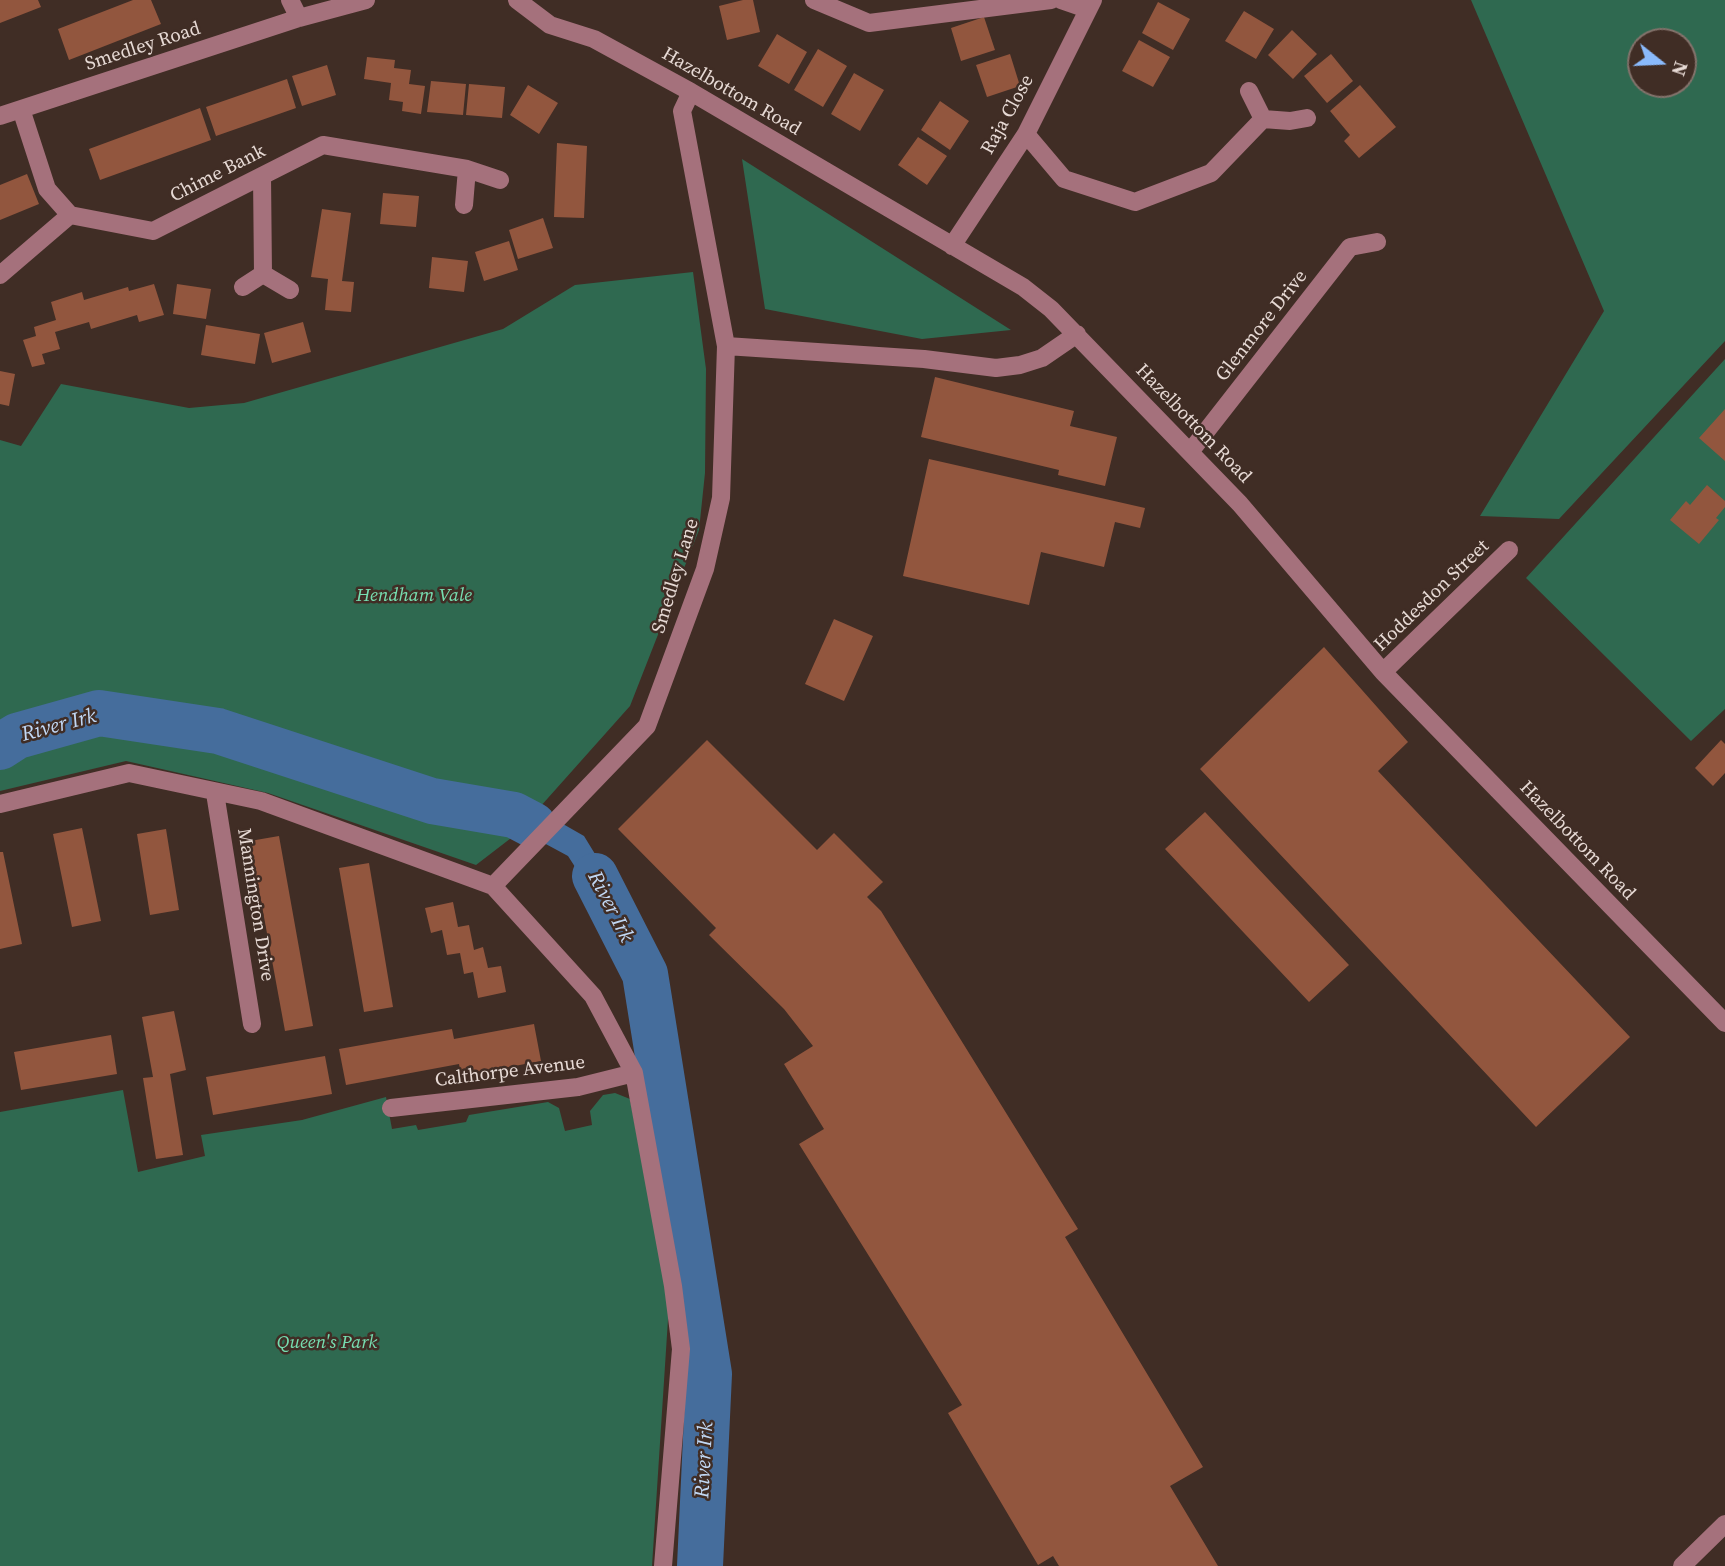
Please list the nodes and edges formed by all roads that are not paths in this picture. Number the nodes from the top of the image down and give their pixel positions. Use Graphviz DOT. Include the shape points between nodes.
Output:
graph roads {
  1 [pos="290,0"];
  2 [pos="366,0"];
  3 [pos="517,0"];
  4 [pos="814,0"];
  5 [pos="1051,0"];
  6 [pos="1061,0"];
  7 [pos="1090,4"];
  8 [pos="299,18"];
  9 [pos="1249,91"];
  10 [pos="691,92"];
  11 [pos="21,109"];
  12 [pos="0,116"];
  13 [pos="1307,118"];
  14 [pos="1263,119"];
  15 [pos="1026,134"];
  16 [pos="467,169"];
  17 [pos="262,176"];
  18 [pos="500,180"];
  19 [pos="464,205"];
  20 [pos="70,215"];
  21 [pos="1377,242"];
  22 [pos="952,246"];
  23 [pos="263,274"];
  24 [pos="0,275"];
  25 [pos="243,287"];
  26 [pos="290,290"];
  27 [pos="1077,334"];
  28 [pos="726,346"];
  29 [pos="1191,452"];
  30 [pos="1509,550"];
  31 [pos="1383,672"];
  32 [pos="215,793"];
  33 [pos="0,804"];
  34 [pos="493,886"];
  35 [pos="1725,1023"];
  36 [pos="253,1024"];
  37 [pos="634,1073"];
  38 [pos="391,1108"];
  39 [pos="1725,1524"];
  40 [pos="663,1566"];
  41 [pos="1682,1566"];
  1 -- 8 [label="street"];
  2 -- 8 [label="street, Smedley Road"];
  3 -- 10 [label="street, Hazelbottom Road" via="550,25 594,38"];
  4 -- 5 [label="street" via="869,23"];
  6 -- 7 [label="street"];
  7 -- 15 [label="street, Raja Close"];
  8 -- 11 [label="street, Smedley Road"];
  9 -- 14 [label="street"];
  10 -- 22 [label="street, Hazelbottom Road"];
  10 -- 28 [label="street, Smedley Lane" via="682,111"];
  11 -- 12 [label="street, Smedley Road"];
  11 -- 20 [label="street" via="47,189"];
  13 -- 14 [label="street"];
  14 -- 15 [label="street" via="1211,173 1135,202 1064,179"];
  15 -- 22 [label="street, Raja Close"];
  16 -- 17 [label="street, Chime Bank" via="323,145"];
  16 -- 18 [label="street, Chime Bank"];
  16 -- 19 [label="street"];
  17 -- 20 [label="street, Chime Bank" via="153,230"];
  17 -- 23 [label="street"];
  20 -- 24 [label="street"];
  21 -- 29 [label="street, Glenmore Drive" via="1350,247"];
  22 -- 27 [label="street, Hazelbottom Road" via="1023,287"];
  23 -- 25 [label="street"];
  23 -- 26 [label="street"];
  27 -- 28 [label="street" via="1042,358 996,368"];
  27 -- 29 [label="street, Hazelbottom Road"];
  28 -- 34 [label="street, Smedley Lane" via="721,498 705,569 647,726"];
  29 -- 31 [label="street, Hazelbottom Road"];
  30 -- 31 [label="street, Hoddesdon Street"];
  31 -- 35 [label="street, Hazelbottom Road"];
  32 -- 33 [label="street" via="129,773"];
  32 -- 34 [label="street" via="261,802"];
  32 -- 36 [label="street, Mannington Drive"];
  34 -- 37 [label="street" via="593,996"];
  37 -- 38 [label="street, Calthorpe Avenue" via="578,1087"];
  37 -- 40 [label="street" via="681,1349"];
  39 -- 41 [label="street"];
}
